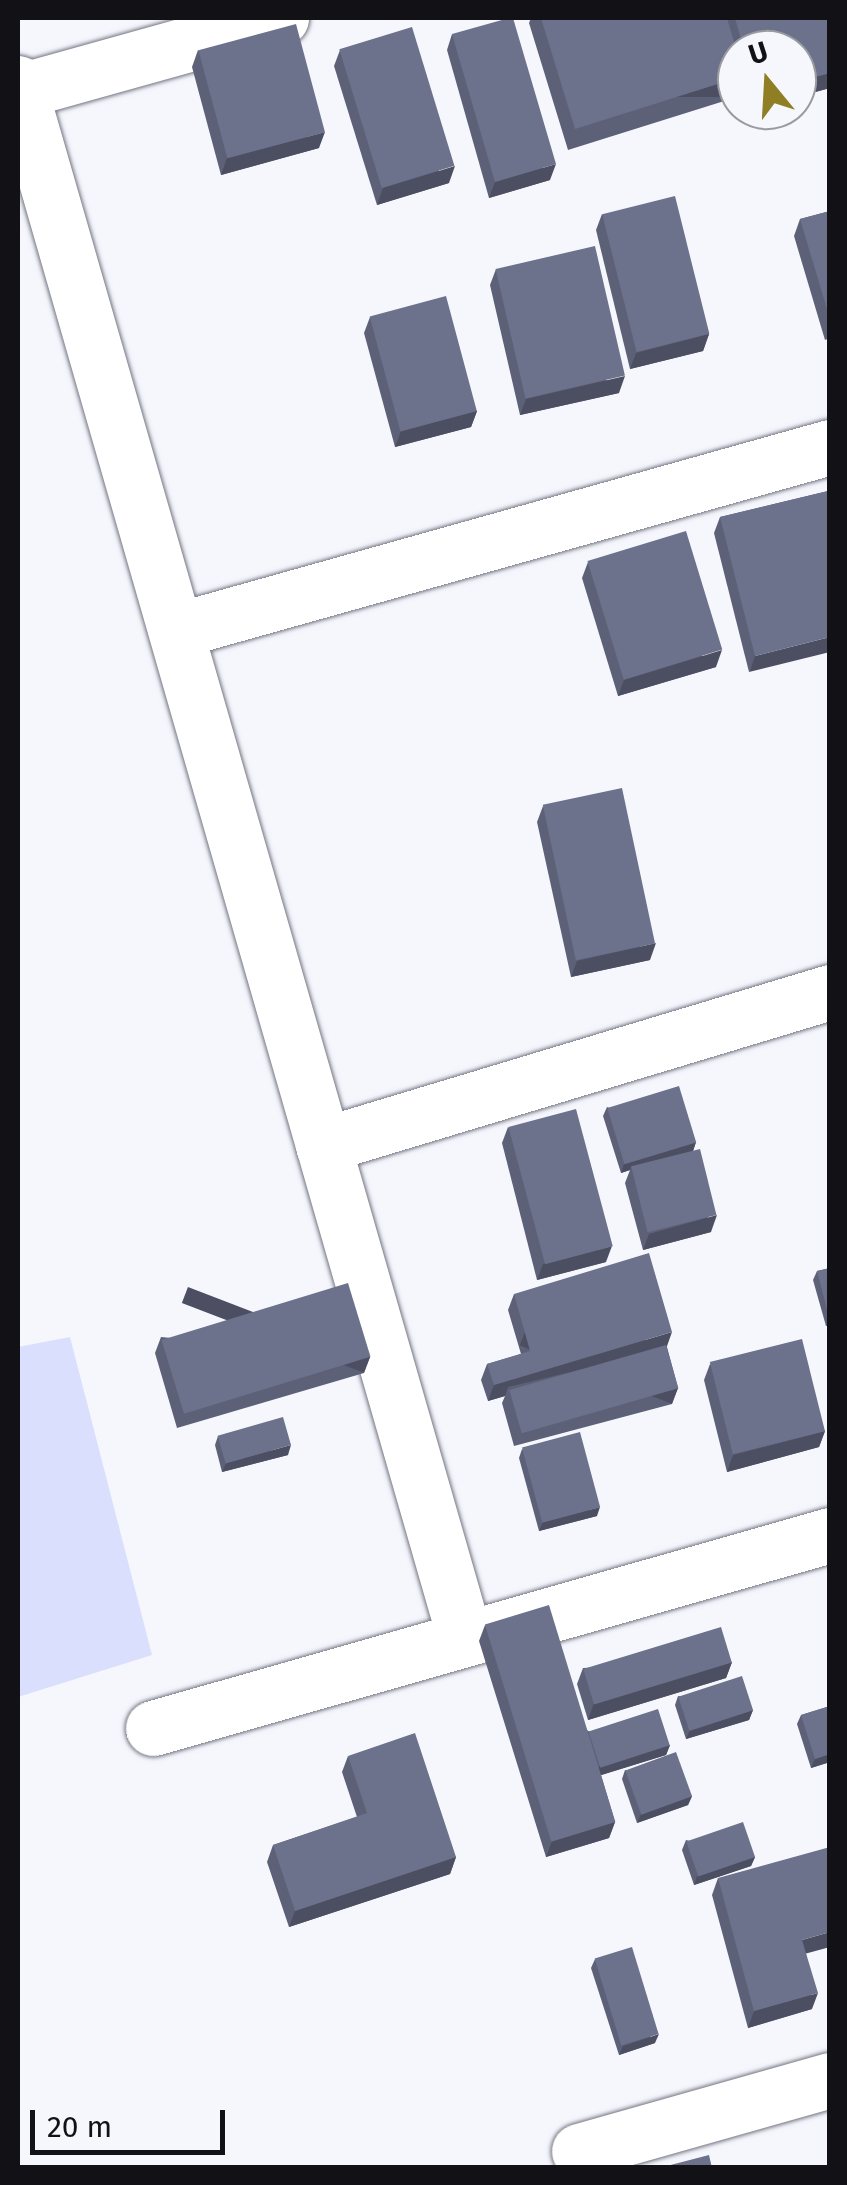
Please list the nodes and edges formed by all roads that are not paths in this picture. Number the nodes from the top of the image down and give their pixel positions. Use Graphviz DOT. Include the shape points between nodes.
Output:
graph roads {
  1 [pos="281,18"];
  2 [pos="19,87"];
  3 [pos="830,447"];
  4 [pos="178,630"];
  5 [pos="830,992"];
  6 [pos="322,1145"];
  7 [pos="830,1535"];
  8 [pos="464,1634"];
  9 [pos="153,1728"];
  10 [pos="830,2080"];
  11 [pos="579,2151"];
  1 -- 2 [label="street"];
  2 -- 4 [label="street"];
  3 -- 4 [label="street"];
  4 -- 6 [label="street"];
  5 -- 6 [label="street"];
  6 -- 8 [label="street"];
  7 -- 8 [label="street"];
  8 -- 9 [label="street"];
  10 -- 11 [label="street"];
}
